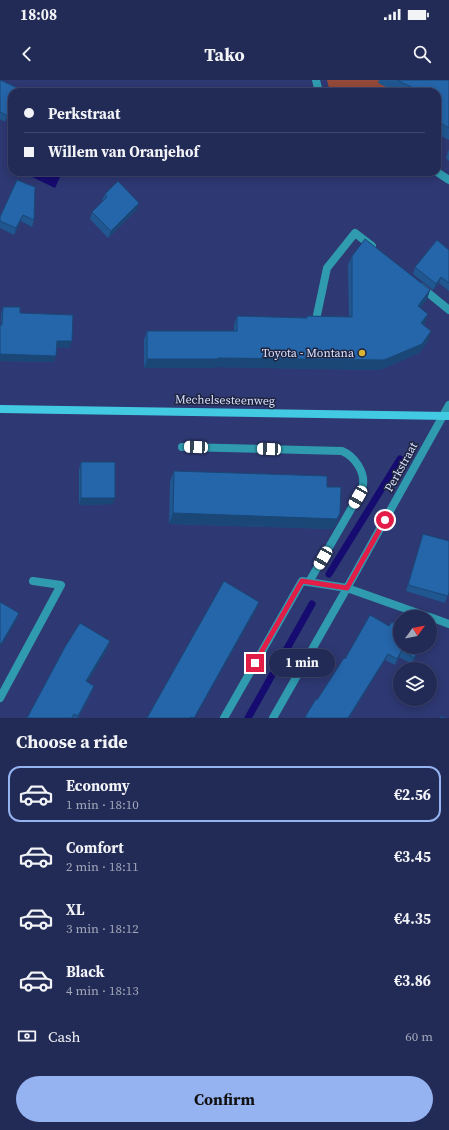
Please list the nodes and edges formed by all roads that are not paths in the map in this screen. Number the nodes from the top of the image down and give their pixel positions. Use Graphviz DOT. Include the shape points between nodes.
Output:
graph roads {
  1 [pos="378,252"];
  2 [pos="414,281"];
  3 [pos="449,310"];
  4 [pos="317,315"];
  5 [pos="449,405"];
  6 [pos="0,409"];
  7 [pos="446,416"];
  8 [pos="182,447"];
  9 [pos="33,581"];
  10 [pos="309,582"];
  11 [pos="347,588"];
  12 [pos="409,610"];
  13 [pos="437,620"];
  14 [pos="449,624"];
  15 [pos="0,698"];
  16 [pos="224,718"];
  17 [pos="273,718"];
  1 -- 4 [label="street" via="355,232 327,268"];
  2 -- 3 [label="street"];
  5 -- 7 [label="street, Perkstraat"];
  6 -- 7 [label="main road, Mechelsesteenweg"];
  7 -- 11 [label="street, Perkstraat"];
  8 -- 10 [label="street" via="342,451 352,457 360,468 363,486"];
  9 -- 15 [label="street" via="61,585"];
  10 -- 11 [label="street"];
  10 -- 16 [label="street" via="302,581"];
  11 -- 12 [label="street"];
  11 -- 17 [label="street, Perkstraat"];
  13 -- 14 [label="street"];
}
